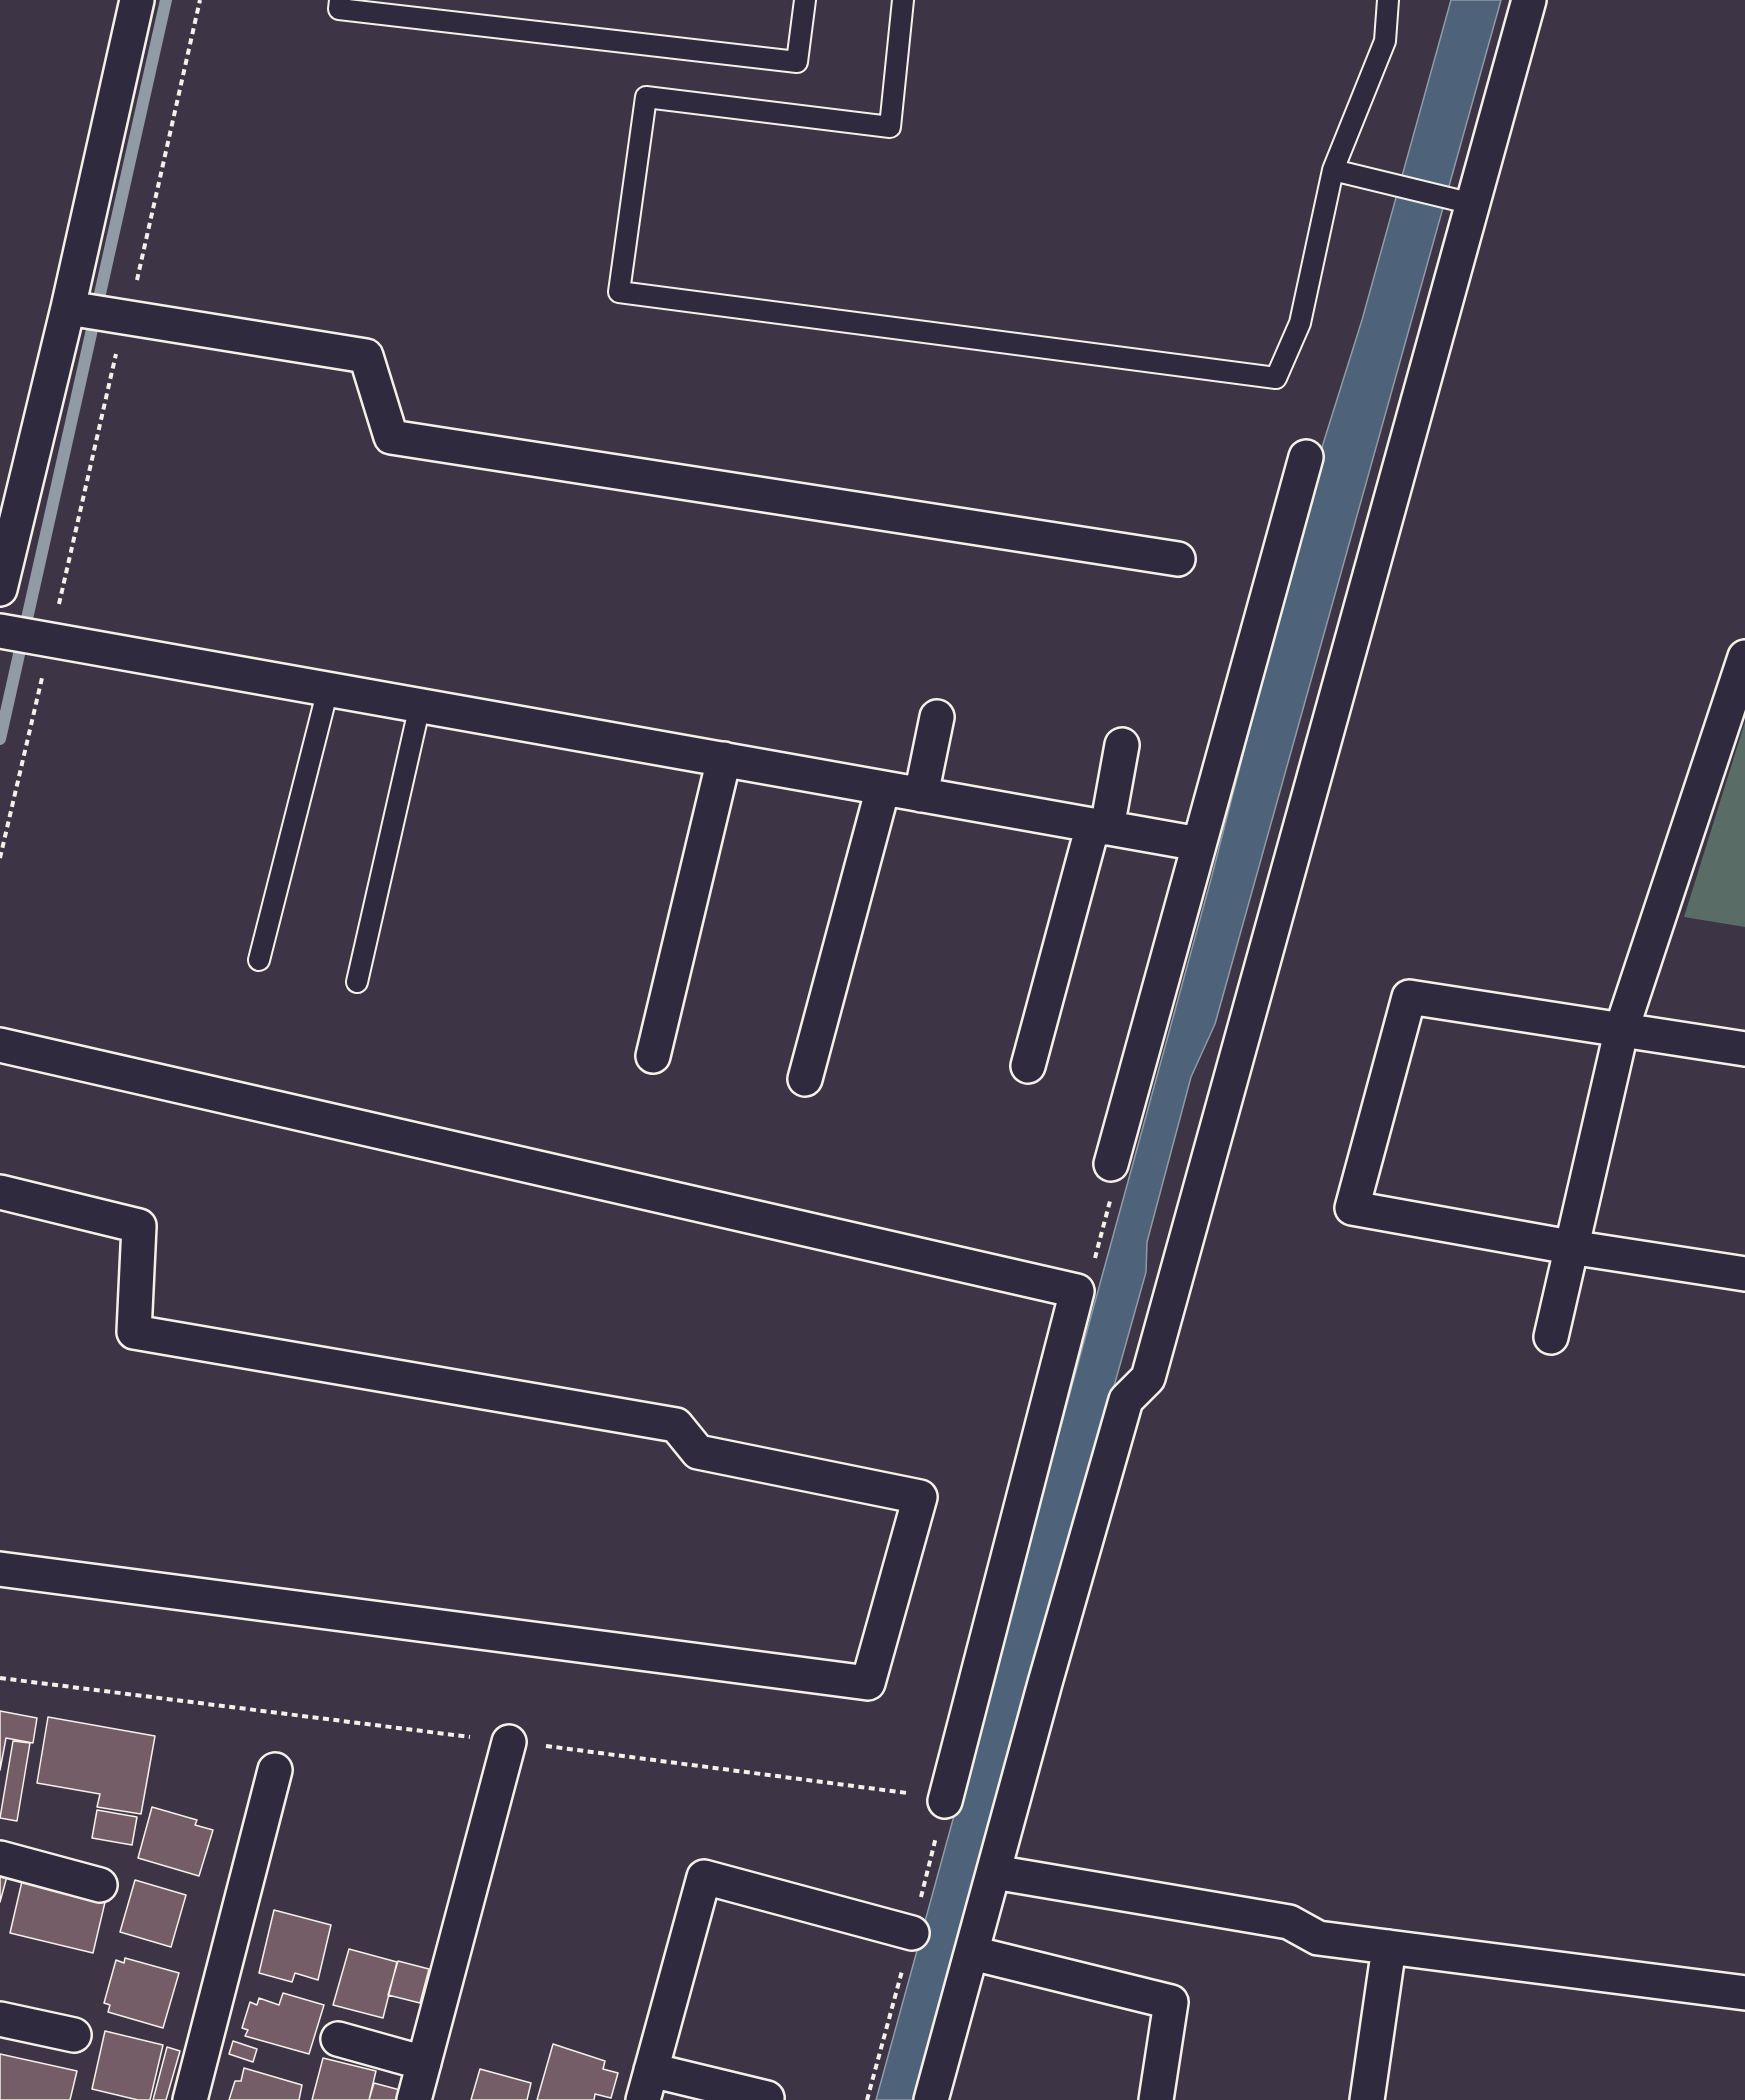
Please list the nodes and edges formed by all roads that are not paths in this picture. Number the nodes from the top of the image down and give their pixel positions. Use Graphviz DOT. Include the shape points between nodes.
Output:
graph roads {
  1 [pos="137,0"];
  2 [pos="340,0"];
  3 [pos="805,0"];
  4 [pos="903,0"];
  5 [pos="1388,0"];
  6 [pos="1529,0"];
  7 [pos="1334,170"];
  8 [pos="1462,202"];
  9 [pos="74,309"];
  10 [pos="1306,457"];
  11 [pos="1178,559"];
  12 [pos="0,589"];
  13 [pos="2,631"];
  14 [pos="1745,657"];
  15 [pos="328,689"];
  16 [pos="420,705"];
  17 [pos="937,717"];
  18 [pos="1122,745"];
  19 [pos="724,759"];
  20 [pos="883,788"];
  21 [pos="921,795"];
  22 [pos="1100,827"];
  23 [pos="1199,844"];
  24 [pos="259,960"];
  25 [pos="357,982"];
  26 [pos="1622,1028"];
  27 [pos="0,1045"];
  28 [pos="1745,1049"];
  29 [pos="653,1056"];
  30 [pos="1028,1066"];
  31 [pos="805,1079"];
  32 [pos="1111,1164"];
  33 [pos="0,1192"];
  34 [pos="1570,1247"];
  35 [pos="1745,1274"];
  36 [pos="1551,1337"];
  37 [pos="0,1569"];
  38 [pos="509,1742"];
  39 [pos="275,1770"];
  40 [pos="945,1801"];
  41 [pos="0,1858"];
  42 [pos="994,1872"];
  43 [pos="100,1885"];
  44 [pos="912,1933"];
  45 [pos="1389,1947"];
  46 [pos="972,1953"];
  47 [pos="1745,1993"];
  48 [pos="0,2019"];
  49 [pos="74,2035"];
  50 [pos="338,2039"];
  51 [pos="424,2063"];
  52 [pos="647,2085"];
  53 [pos="767,2098"];
  54 [pos="190,2100"];
  55 [pos="414,2100"];
  56 [pos="931,2100"];
  57 [pos="1156,2100"];
  58 [pos="1367,2100"];
  1 -- 9 [label="street"];
  2 -- 3 [label="lane" via="339,9 797,62"];
  4 -- 7 [label="lane" via="890,127 646,97 618,292 1276,378 1300,323"];
  5 -- 7 [label="lane" via="1385,40"];
  6 -- 8 [label="street"];
  7 -- 8 [label="lane"];
  8 -- 42 [label="street" via="1148,1378 1126,1400"];
  9 -- 11 [label="street" via="366,356 391,437"];
  9 -- 12 [label="street"];
  10 -- 23 [label="street"];
  13 -- 15 [label="street"];
  14 -- 26 [label="street"];
  15 -- 16 [label="street"];
  15 -- 24 [label="lane"];
  16 -- 19 [label="street"];
  16 -- 25 [label="lane"];
  17 -- 21 [label="street"];
  18 -- 22 [label="street"];
  19 -- 20 [label="street"];
  19 -- 29 [label="street"];
  20 -- 21 [label="street"];
  20 -- 31 [label="street"];
  21 -- 22 [label="street"];
  22 -- 23 [label="street"];
  22 -- 30 [label="street"];
  23 -- 32 [label="street"];
  26 -- 28 [label="street"];
  26 -- 34 [label="street"];
  26 -- 34 [label="street" via="1409,997 1352,1208"];
  27 -- 40 [label="street" via="1077,1291"];
  33 -- 37 [label="street" via="139,1226 134,1332 676,1425 698,1452 920,1497 868,1683"];
  34 -- 35 [label="street"];
  34 -- 36 [label="street"];
  38 -- 51 [label="street"];
  39 -- 54 [label="street"];
  41 -- 43 [label="street"];
  42 -- 45 [label="street" via="1289,1922 1318,1938"];
  42 -- 46 [label="street"];
  44 -- 52 [label="street" via="704,1877"];
  45 -- 47 [label="street"];
  45 -- 58 [label="street"];
  46 -- 56 [label="street"];
  46 -- 57 [label="street" via="1171,2002"];
  48 -- 49 [label="street"];
  50 -- 51 [label="street"];
  51 -- 55 [label="street"];
  52 -- 53 [label="street"];
}
